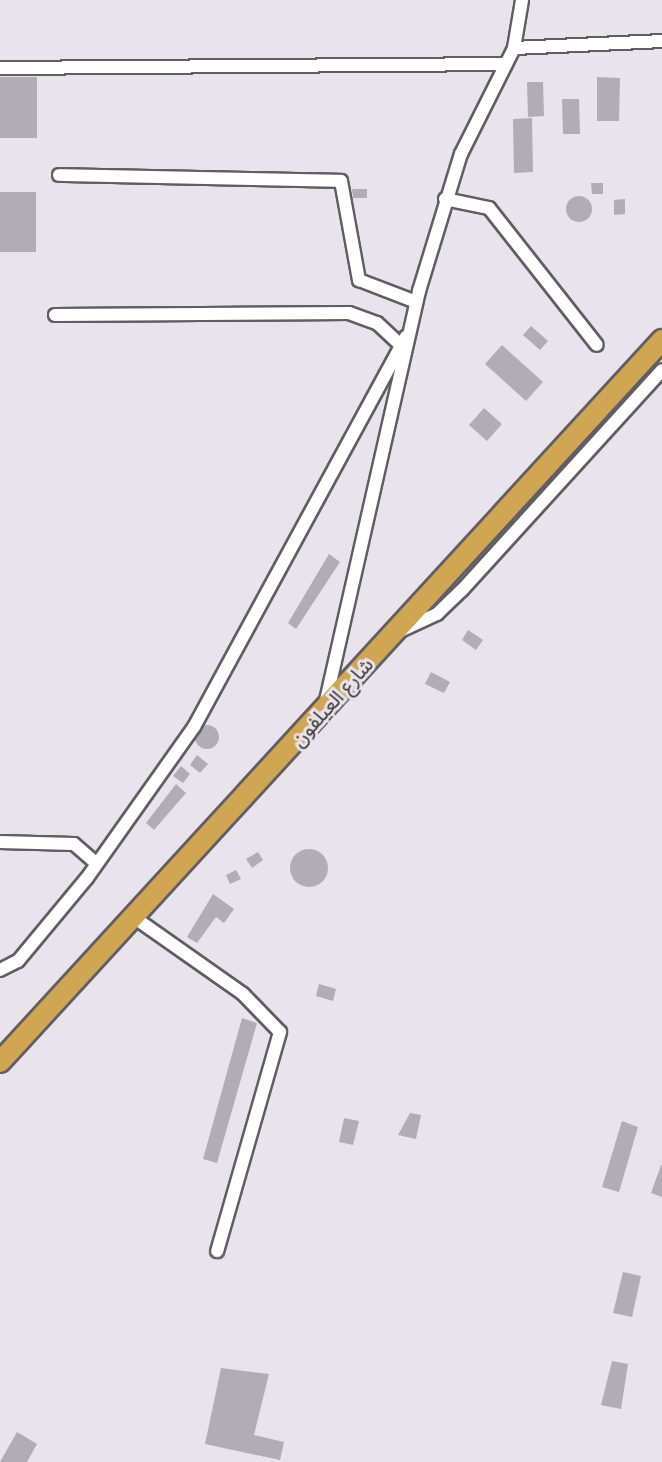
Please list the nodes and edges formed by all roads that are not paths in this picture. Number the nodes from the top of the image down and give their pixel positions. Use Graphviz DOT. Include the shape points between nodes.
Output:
graph roads {
  1 [pos="522,0"];
  2 [pos="662,41"];
  3 [pos="514,48"];
  4 [pos="506,64"];
  5 [pos="0,68"];
  6 [pos="59,175"];
  7 [pos="445,199"];
  8 [pos="416,302"];
  9 [pos="55,315"];
  10 [pos="662,340"];
  11 [pos="403,341"];
  12 [pos="597,345"];
  13 [pos="662,370"];
  14 [pos="394,634"];
  15 [pos="322,716"];
  16 [pos="0,842"];
  17 [pos="96,863"];
  18 [pos="135,918"];
  19 [pos="0,970"];
  20 [pos="0,1062"];
  21 [pos="217,1251"];
  1 -- 3 [label="street"];
  2 -- 3 [label="street"];
  3 -- 4 [label="street"];
  4 -- 5 [label="street"];
  4 -- 7 [label="street"];
  6 -- 8 [label="street" via="341,181 359,280"];
  7 -- 8 [label="street"];
  7 -- 12 [label="street" via="489,208"];
  8 -- 11 [label="street"];
  9 -- 11 [label="street" via="349,313 377,323"];
  10 -- 14 [label="highway, شارع العيلفون"];
  11 -- 15 [label="street"];
  11 -- 17 [label="street" via="194,727"];
  13 -- 14 [label="street" via="462,590 437,614"];
  14 -- 15 [label="highway, شارع العيلفون"];
  15 -- 18 [label="highway, شارع العيلفون"];
  16 -- 17 [label="street" via="74,844"];
  17 -- 19 [label="street" via="18,961"];
  18 -- 20 [label="highway, شارع العيلفون"];
  18 -- 21 [label="street" via="243,994 280,1032"];
}
